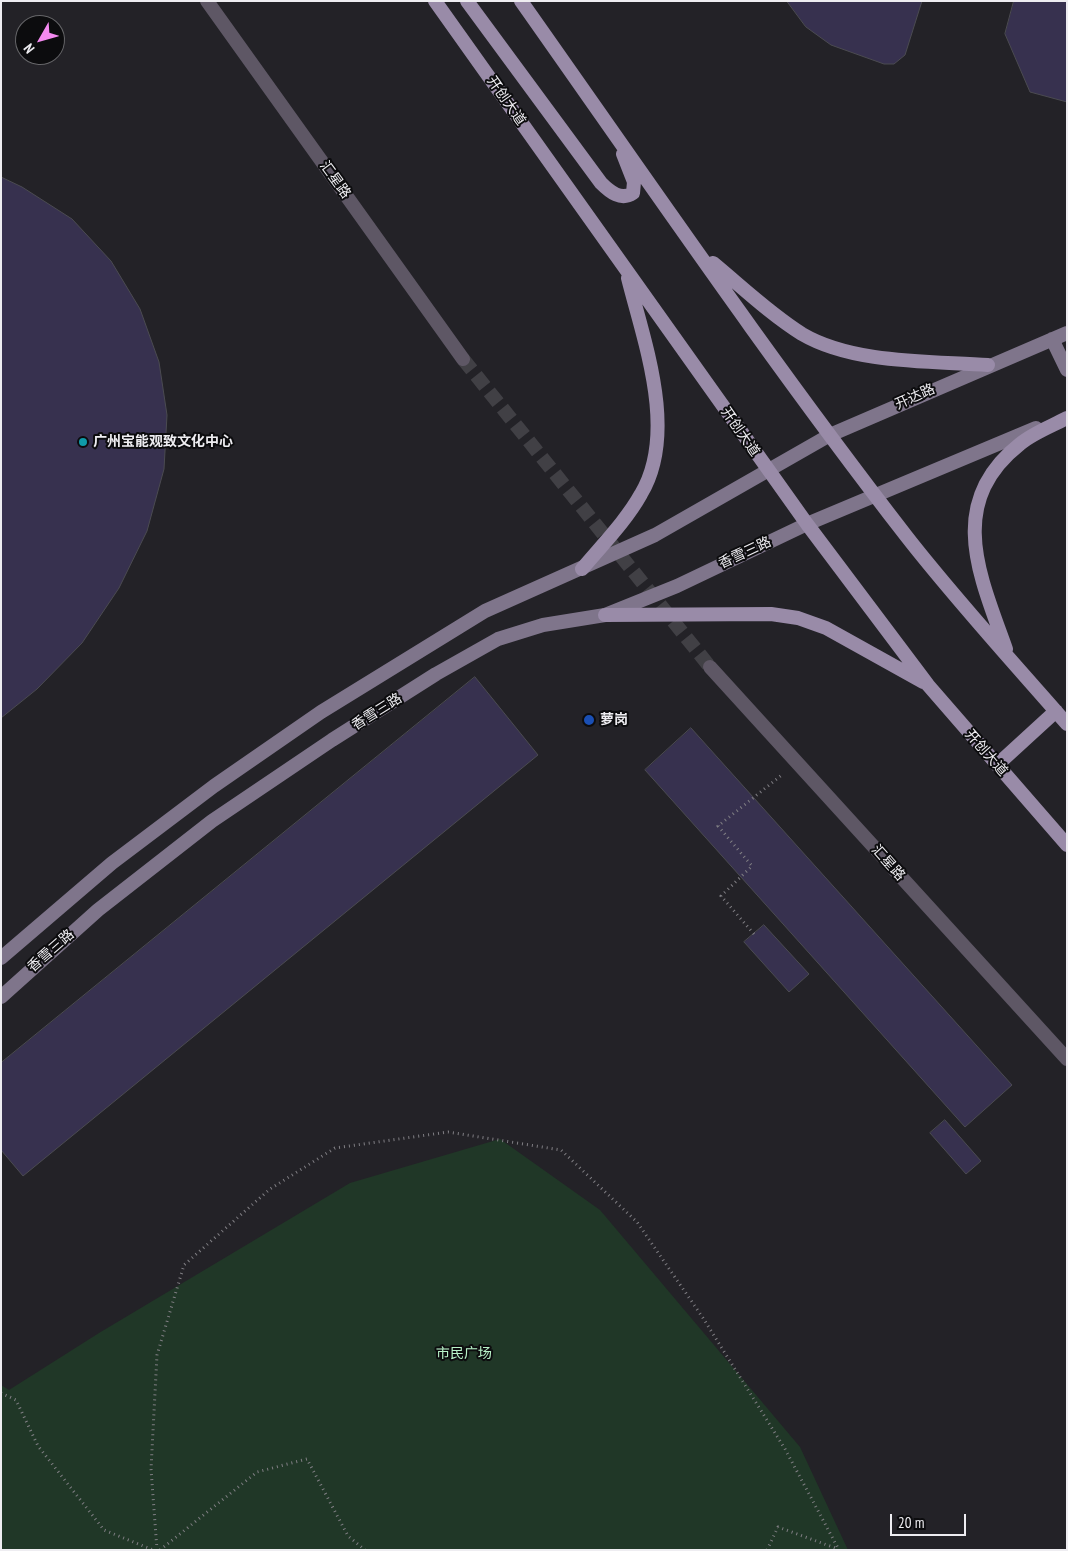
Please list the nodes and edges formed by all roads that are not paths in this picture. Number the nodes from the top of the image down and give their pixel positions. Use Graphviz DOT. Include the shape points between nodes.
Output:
graph roads {
  1 [pos="207,1"];
  2 [pos="435,1"];
  3 [pos="467,1"];
  4 [pos="520,1"];
  5 [pos="613,131"];
  6 [pos="698,251"];
  7 [pos="626,270"];
  8 [pos="1067,333"];
  9 [pos="1052,339"];
  10 [pos="464,359"];
  11 [pos="988,365"];
  12 [pos="1067,370"];
  13 [pos="1067,417"];
  14 [pos="830,435"];
  15 [pos="767,470"];
  16 [pos="876,496"];
  17 [pos="807,524"];
  18 [pos="582,569"];
  19 [pos="605,615"];
  20 [pos="1008,657"];
  21 [pos="710,667"];
  22 [pos="928,685"];
  23 [pos="1056,711"];
  24 [pos="1067,724"];
  25 [pos="997,765"];
  26 [pos="1067,845"];
  27 [pos="1,958"];
  28 [pos="1,997"];
  29 [pos="1067,1059"];
  1 -- 10 [label="street, 汇星路"];
  2 -- 7 [label="main road, 开创大道"];
  3 -- 5 [label="main road" via="601,183 610,192 628,196 633,193 634,182"];
  4 -- 5 [label="main road"];
  5 -- 6 [label="main road"];
  6 -- 11 [label="main road" via="772,312 803,334 832,348 872,356"];
  6 -- 14 [label="main road"];
  7 -- 15 [label="main road, 开创大道"];
  7 -- 18 [label="main road" via="657,399 654,466 642,494"];
  8 -- 9 [label="main road, 开达路"];
  9 -- 11 [label="main road, 开达路"];
  9 -- 12 [label="main road"];
  11 -- 14 [label="main road, 开达路"];
  13 -- 16 [label="main road"];
  13 -- 20 [label="main road" via="1020,443 998,466 981,492 974,522 974,548"];
  14 -- 15 [label="main road, 开达路"];
  14 -- 16 [label="main road"];
  15 -- 17 [label="main road, 开创大道"];
  15 -- 18 [label="main road, 香雪三路" via="655,535"];
  16 -- 17 [label="main road"];
  16 -- 20 [label="main road"];
  17 -- 19 [label="main road, 香雪三路" via="677,586"];
  17 -- 22 [label="main road, 开创大道"];
  18 -- 27 [label="main road, 香雪三路" via="485,611 321,712 214,786 112,863"];
  19 -- 22 [label="main road" via="772,614 798,618 826,628"];
  19 -- 28 [label="main road, 香雪三路" via="543,625 498,639 436,674 212,821 98,910"];
  20 -- 23 [label="main road"];
  21 -- 29 [label="street, 汇星路"];
  22 -- 25 [label="main road, 开创大道"];
  23 -- 24 [label="main road"];
  23 -- 25 [label="main road"];
  25 -- 26 [label="main road, 开创大道"];
}
